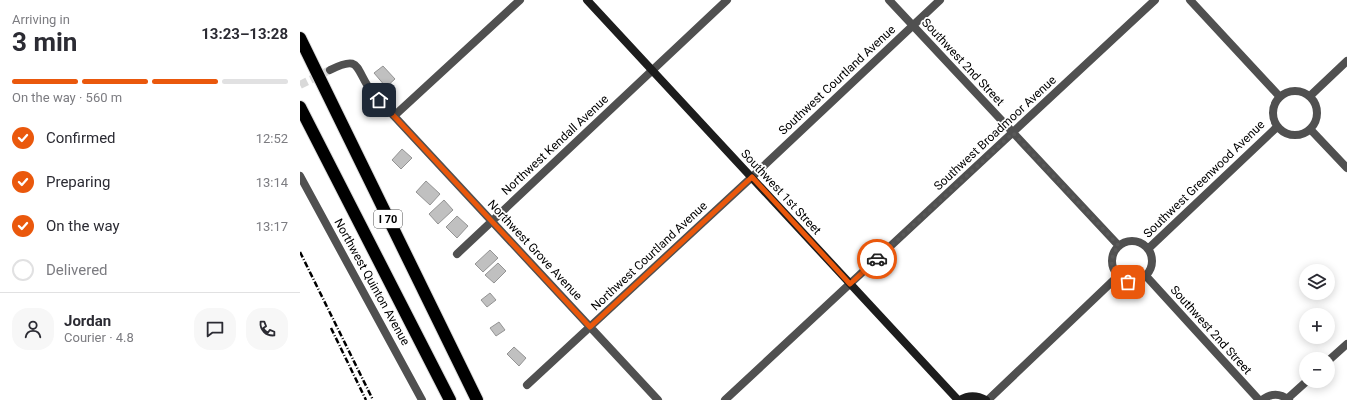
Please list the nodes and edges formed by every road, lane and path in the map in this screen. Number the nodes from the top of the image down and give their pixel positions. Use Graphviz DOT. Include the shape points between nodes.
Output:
graph roads {
  1 [pos="520,0"];
  2 [pos="587,0"];
  3 [pos="727,0"];
  4 [pos="889,0"];
  5 [pos="940,0"];
  6 [pos="1155,0"];
  7 [pos="1190,0"];
  8 [pos="912,26"];
  9 [pos="300,38"];
  10 [pos="1347,61"];
  11 [pos="330,70"];
  12 [pos="652,70"];
  13 [pos="1310,96"];
  14 [pos="1280,97"];
  15 [pos="300,107"];
  16 [pos="394,116"];
  17 [pos="1277,126"];
  18 [pos="1310,129"];
  19 [pos="1013,133"];
  20 [pos="1347,168"];
  21 [pos="300,176"];
  22 [pos="752,177"];
  23 [pos="492,221"];
  24 [pos="1119,246"];
  25 [pos="1149,248"];
  26 [pos="457,254"];
  27 [pos="1146,276"];
  28 [pos="1117,277"];
  29 [pos="850,284"];
  30 [pos="590,327"];
  31 [pos="1347,344"];
  32 [pos="1335,355"];
  33 [pos="527,385"];
  34 [pos="1300,388"];
  35 [pos="1288,399"];
  36 [pos="422,400"];
  37 [pos="450,400"];
  38 [pos="477,400"];
  39 [pos="658,400"];
  40 [pos="725,400"];
  41 [pos="959,400"];
  42 [pos="987,400"];
  43 [pos="1260,400"];
  1 -- 16 [label="street"];
  2 -- 12 [label="street, Southwest 1st Street"];
  3 -- 12 [label="street, Northwest Kendall Avenue"];
  4 -- 8 [label="street, Southwest 2nd Street"];
  5 -- 8 [label="street, Southwest Courtland Avenue"];
  6 -- 19 [label="street, Southwest Broadmoor Avenue"];
  7 -- 14 [label="street"];
  8 -- 19 [label="street, Southwest 2nd Street"];
  8 -- 22 [label="street, Southwest Courtland Avenue"];
  9 -- 38 [label="highway, I 70"];
  10 -- 13 [label="street"];
  11 -- 16 [label="street" via="348,63 357,67 368,87"];
  12 -- 22 [label="street, Southwest 1st Street"];
  12 -- 23 [label="street, Northwest Kendall Avenue"];
  13 -- 14 [label="street" via="1299,91 1290,91"];
  13 -- 18 [label="street" via="1317,109"];
  14 -- 17 [label="street, Southwest Greenwood Avenue" via="1273,115"];
  15 -- 37 [label="highway, I 70"];
  16 -- 23 [label="street, Northwest Grove Avenue"];
  17 -- 18 [label="street, Southwest Greenwood Avenue" via="1282,131 1296,135"];
  17 -- 25 [label="street, Southwest Greenwood Avenue"];
  18 -- 20 [label="street"];
  19 -- 24 [label="street, Southwest 2nd Street"];
  19 -- 29 [label="street, Southwest Broadmoor Avenue"];
  21 -- 36 [label="street, Northwest Quinton Avenue"];
  22 -- 29 [label="street, Southwest 1st Street"];
  22 -- 30 [label="street, Northwest Courtland Avenue"];
  23 -- 26 [label="street, Northwest Kendall Avenue"];
  23 -- 30 [label="street, Northwest Grove Avenue"];
  24 -- 25 [label="street, Southwest Greenwood Avenue" via="1134,241"];
  24 -- 28 [label="street" via="1111,261"];
  25 -- 27 [label="street, Southwest Greenwood Avenue" via="1152,263"];
  27 -- 28 [label="street" via="1136,281 1124,281"];
  27 -- 43 [label="street, Southwest 2nd Street"];
  28 -- 42 [label="street"];
  29 -- 40 [label="street, Southwest Broadmoor Avenue"];
  29 -- 41 [label="street, Southwest 1st Street"];
  30 -- 33 [label="street, Northwest Courtland Avenue"];
  30 -- 39 [label="street, Northwest Grove Avenue"];
  31 -- 32 [label="street"];
  34 -- 35 [label="street"];
  35 -- 43 [label="street" via="1273,394"];
  41 -- 42 [label="street" via="973,396"];
}
